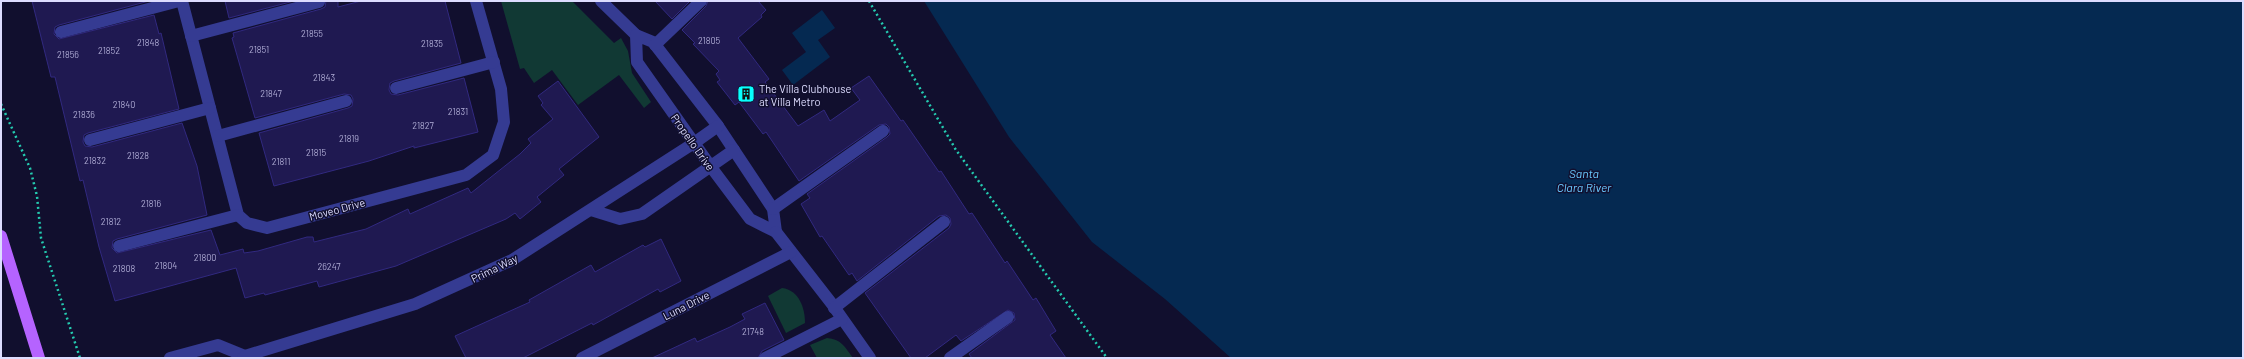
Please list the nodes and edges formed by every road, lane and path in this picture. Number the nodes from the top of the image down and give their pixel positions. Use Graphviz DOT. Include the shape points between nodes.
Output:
graph roads {
  1 [pos="181,1"];
  2 [pos="476,1"];
  3 [pos="602,1"];
  4 [pos="701,1"];
  5 [pos="869,1"];
  6 [pos="319,2"];
  7 [pos="61,32"];
  8 [pos="636,35"];
  9 [pos="191,36"];
  10 [pos="655,46"];
  11 [pos="494,62"];
  12 [pos="396,88"];
  13 [pos="346,101"];
  14 [pos="1,104"];
  15 [pos="210,108"];
  16 [pos="718,126"];
  17 [pos="882,131"];
  18 [pos="218,136"];
  19 [pos="90,140"];
  20 [pos="694,143"];
  21 [pos="734,150"];
  22 [pos="711,167"];
  23 [pos="773,209"];
  24 [pos="591,210"];
  25 [pos="238,215"];
  26 [pos="944,222"];
  27 [pos="776,232"];
  28 [pos="1,236"];
  29 [pos="118,246"];
  30 [pos="791,252"];
  31 [pos="834,308"];
  32 [pos="1008,317"];
  33 [pos="842,319"];
  34 [pos="244,357"];
  35 [pos="39,358"];
  36 [pos="80,358"];
  37 [pos="170,358"];
  38 [pos="582,358"];
  39 [pos="764,358"];
  40 [pos="870,358"];
  41 [pos="950,358"];
  42 [pos="1107,358"];
  1 -- 7 [label="street"];
  1 -- 9 [label="street"];
  2 -- 11 [label="street, Moveo Drive"];
  3 -- 8 [label="street, Propello Drive"];
  4 -- 10 [label="street"];
  5 -- 42 [label="path" via="956,150"];
  6 -- 9 [label="street"];
  8 -- 10 [label="street, Propello Drive"];
  8 -- 20 [label="street, Propello Drive" via="637,62"];
  9 -- 15 [label="street"];
  10 -- 16 [label="street, Propello Drive"];
  11 -- 12 [label="street"];
  11 -- 25 [label="street, Moveo Drive" via="501,89 504,122 493,156 466,175 267,228 247,223"];
  13 -- 18 [label="street"];
  14 -- 36 [label="path" via="30,168 37,196 41,238"];
  15 -- 18 [label="street"];
  15 -- 19 [label="street"];
  16 -- 20 [label="street, Prima Way"];
  16 -- 21 [label="street, Propello Drive"];
  17 -- 23 [label="street"];
  18 -- 25 [label="street"];
  20 -- 22 [label="street, Propello Drive"];
  20 -- 24 [label="street, Prima Way"];
  21 -- 22 [label="street"];
  21 -- 23 [label="street, Propello Drive"];
  22 -- 24 [label="street" via="642,214 620,219"];
  22 -- 27 [label="street, Propello Drive" via="750,219"];
  23 -- 27 [label="street, Propello Drive"];
  24 -- 34 [label="street, Prima Way" via="512,260 415,304"];
  25 -- 29 [label="street"];
  26 -- 31 [label="street"];
  27 -- 30 [label="street, Propello Drive"];
  28 -- 35 [label="main road"];
  30 -- 31 [label="street, Propello Drive"];
  30 -- 38 [label="street, Luna Drive"];
  31 -- 33 [label="street, Propello Drive"];
  32 -- 41 [label="street"];
  33 -- 39 [label="street"];
  33 -- 40 [label="street, Propello Drive"];
  34 -- 37 [label="street, Prima Way" via="218,345"];
}
